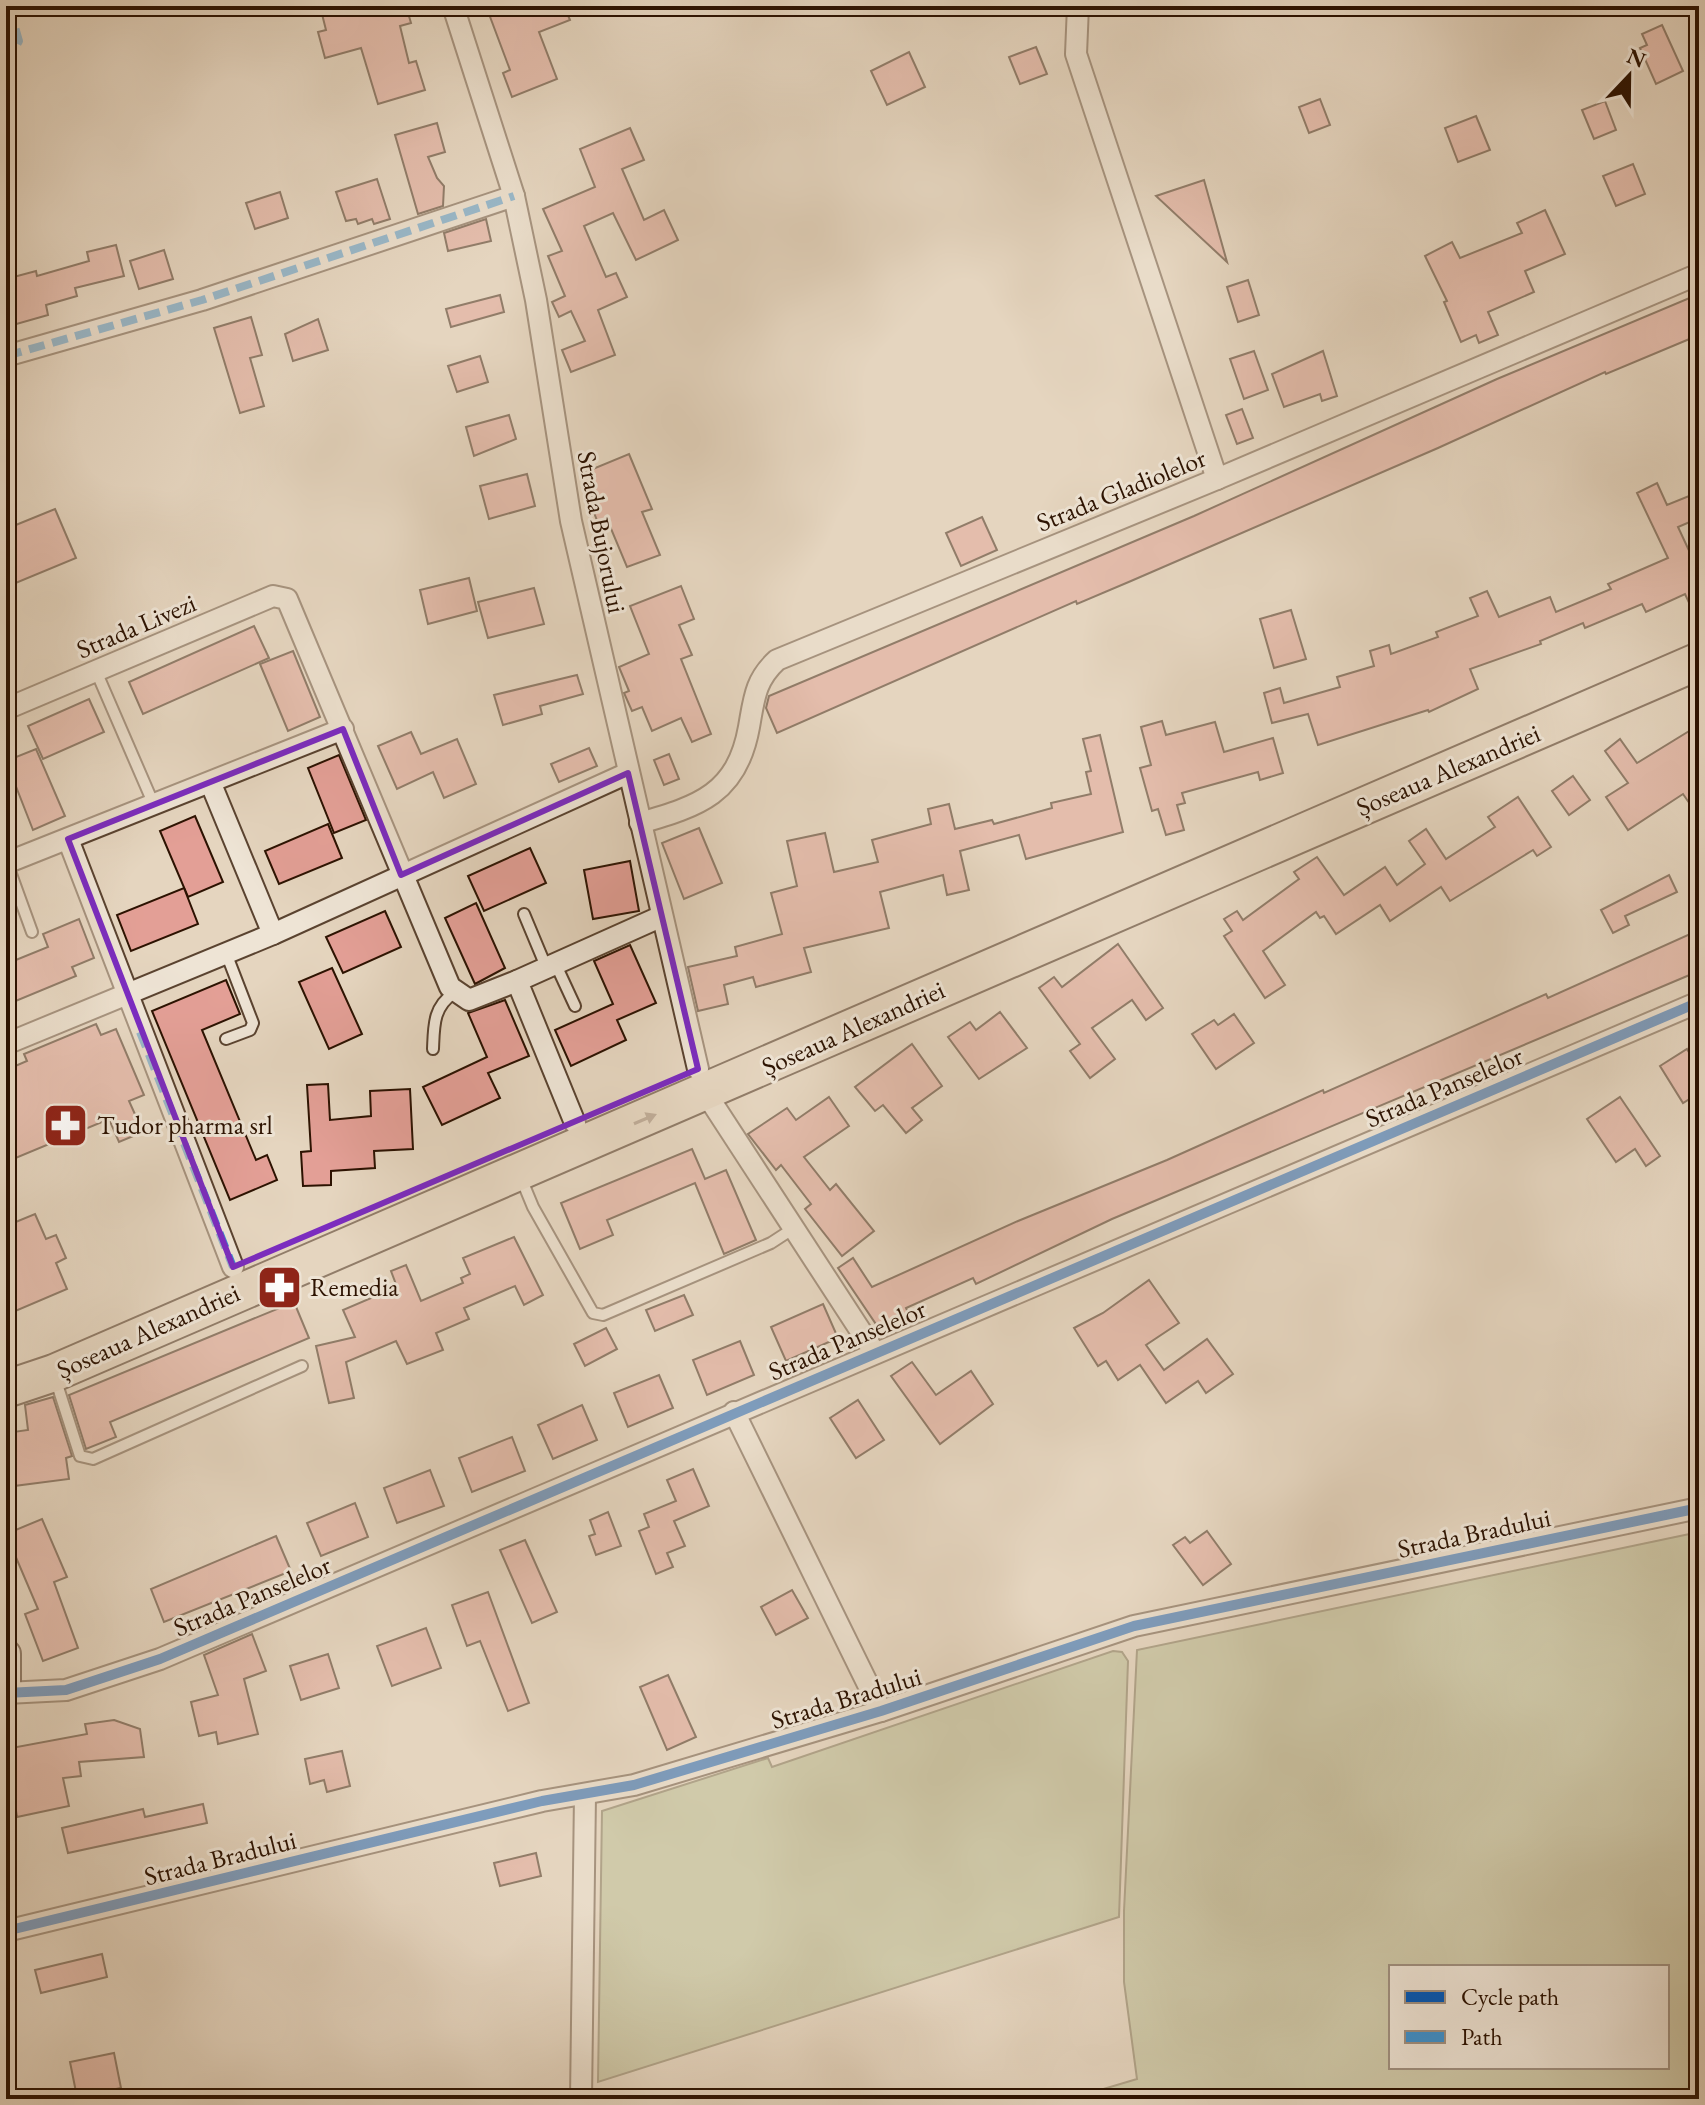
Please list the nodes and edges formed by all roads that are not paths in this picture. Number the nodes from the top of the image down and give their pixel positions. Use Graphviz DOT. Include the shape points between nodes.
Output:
graph roads {
  1 [pos="453,6"];
  2 [pos="1078,6"];
  3 [pos="514,196"];
  4 [pos="1699,274"];
  5 [pos="6,356"];
  6 [pos="1217,479"];
  7 [pos="1699,642"];
  8 [pos="1699,661"];
  9 [pos="96,671"];
  10 [pos="6,709"];
  11 [pos="343,729"];
  12 [pos="628,773"];
  13 [pos="211,784"];
  14 [pos="154,806"];
  15 [pos="640,823"];
  16 [pos="68,839"];
  17 [pos="8,857"];
  18 [pos="401,875"];
  19 [pos="524,914"];
  20 [pos="660,917"];
  21 [pos="32,932"];
  22 [pos="273,934"];
  23 [pos="226,953"];
  24 [pos="552,967"];
  25 [pos="517,981"];
  26 [pos="454,993"];
  27 [pos="126,994"];
  28 [pos="1699,1002"];
  29 [pos="575,1006"];
  30 [pos="226,1039"];
  31 [pos="6,1044"];
  32 [pos="433,1049"];
  33 [pos="702,1081"];
  34 [pos="575,1123"];
  35 [pos="519,1173"];
  36 [pos="794,1228"];
  37 [pos="233,1267"];
  38 [pos="875,1353"];
  39 [pos="302,1366"];
  40 [pos="6,1367"];
  41 [pos="54,1373"];
  42 [pos="6,1389"];
  43 [pos="734,1412"];
  44 [pos="1699,1508"];
  45 [pos="6,1654"];
  46 [pos="6,1692"];
  47 [pos="881,1711"];
  48 [pos="585,1795"];
  49 [pos="6,1931"];
  50 [pos="581,2099"];
  1 -- 3 [label="street, Strada Bujorului"];
  2 -- 6 [label="street" via="1076,54"];
  3 -- 5 [label="street" via="202,300"];
  3 -- 12 [label="street, Strada Bujorului" via="571,521"];
  4 -- 6 [label="street, Strada Gladiolelor"];
  6 -- 15 [label="street, Strada Gladiolelor" via="777,660 757,685 743,754 729,779 709,799"];
  7 -- 33 [label="highway, Șoseaua Alexandriei"];
  8 -- 33 [label="highway, Șoseaua Alexandriei"];
  9 -- 10 [label="street, Strada Livezi"];
  9 -- 11 [label="street, Strada Livezi" via="273,596 287,599"];
  9 -- 14 [label="lane"];
  11 -- 13 [label="street"];
  11 -- 18 [label="street"];
  12 -- 15 [label="street, Strada Bujorului"];
  12 -- 18 [label="street"];
  13 -- 14 [label="street"];
  13 -- 22 [label="street"];
  14 -- 16 [label="street"];
  15 -- 20 [label="street, Strada Bujorului"];
  16 -- 17 [label="street"];
  16 -- 27 [label="street"];
  17 -- 21 [label="lane"];
  18 -- 22 [label="street"];
  18 -- 26 [label="street"];
  19 -- 24 [label="lane"];
  20 -- 24 [label="street"];
  20 -- 33 [label="street, Strada Bujorului"];
  22 -- 23 [label="street"];
  23 -- 27 [label="street"];
  23 -- 30 [label="lane" via="253,1023 250,1030"];
  24 -- 25 [label="street"];
  24 -- 29 [label="lane"];
  25 -- 26 [label="street" via="469,1000"];
  25 -- 34 [label="street"];
  26 -- 32 [label="lane" via="437,1011"];
  27 -- 31 [label="street"];
  27 -- 37 [label="street"];
  28 -- 38 [label="street, Strada Panselelor"];
  33 -- 34 [label="highway, Șoseaua Alexandriei"];
  35 -- 33 [label="highway, Șoseaua Alexandriei, one-way"];
  33 -- 36 [label="street, Strada Bujorului"];
  34 -- 37 [label="highway, Șoseaua Alexandriei"];
  35 -- 36 [label="lane" via="593,1313 603,1315 771,1243"];
  35 -- 41 [label="highway, Șoseaua Alexandriei"];
  36 -- 38 [label="street, Strada Bujorului"];
  37 -- 40 [label="highway, Șoseaua Alexandriei"];
  38 -- 43 [label="street, Strada Panselelor"];
  39 -- 41 [label="lane" via="93,1459 80,1456"];
  41 -- 42 [label="highway, Șoseaua Alexandriei"];
  43 -- 46 [label="street, Strada Panselelor" via="121,1675 66,1690"];
  43 -- 47 [label="street"];
  44 -- 47 [label="street, Strada Bradului" via="1134,1626"];
  45 -- 46 [label="street"];
  47 -- 48 [label="street, Strada Bradului"];
  48 -- 49 [label="street, Strada Bradului"];
  48 -- 50 [label="street"];
}
